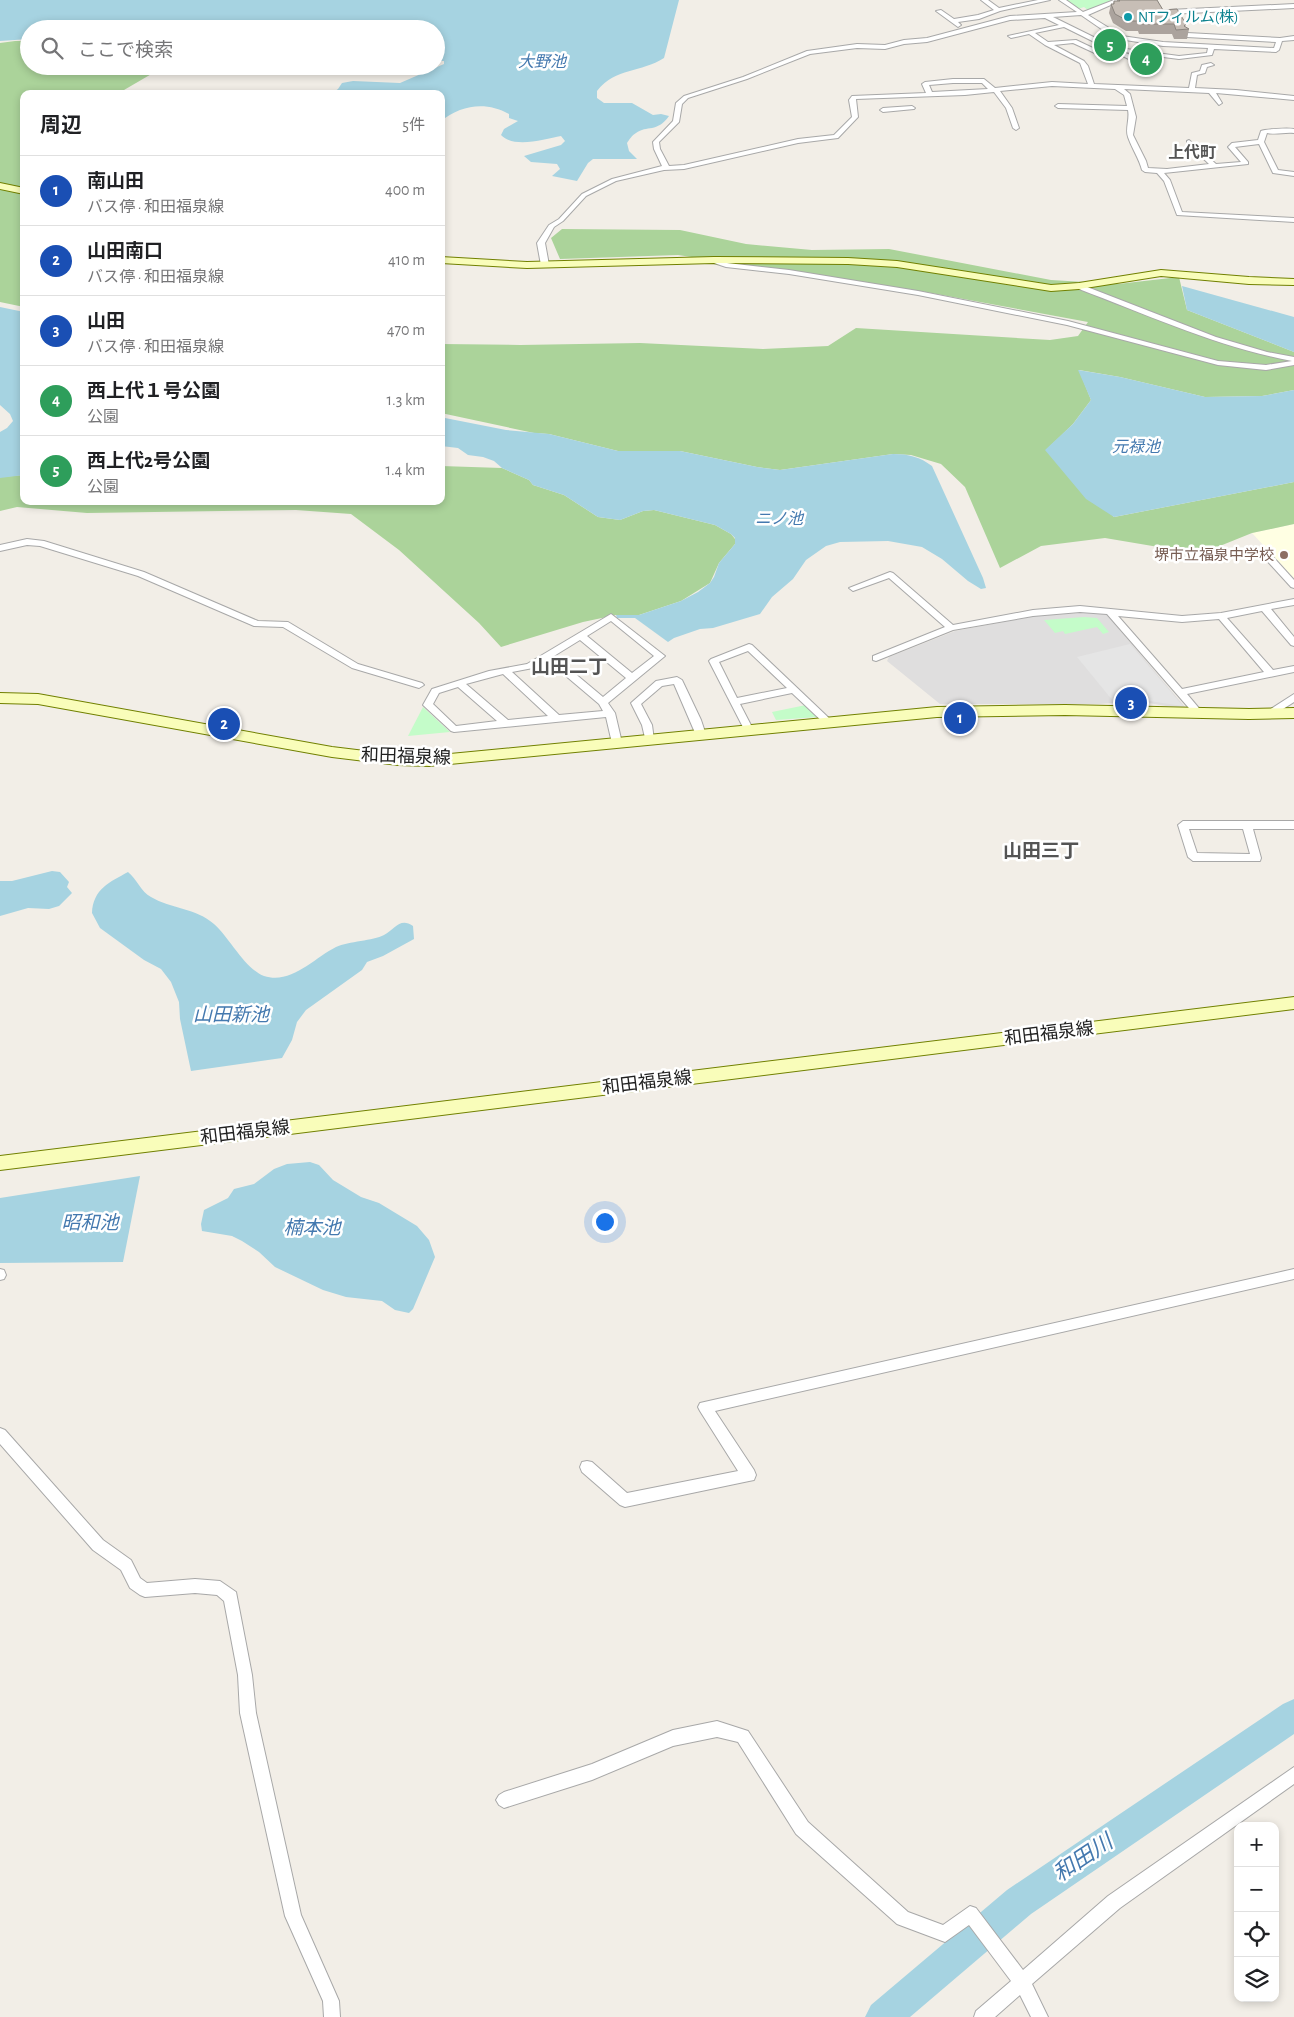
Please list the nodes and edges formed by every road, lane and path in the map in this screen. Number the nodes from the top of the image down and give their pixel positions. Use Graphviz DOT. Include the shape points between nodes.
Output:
graph roads {
  1 [pos="984,0"];
  2 [pos="1048,0"];
  3 [pos="1062,0"];
  4 [pos="1119,0"];
  5 [pos="1294,6"];
  6 [pos="998,10"];
  7 [pos="939,11"];
  8 [pos="1169,12"];
  9 [pos="1082,14"];
  10 [pos="1048,17"];
  11 [pos="953,21"];
  12 [pos="1065,26"];
  13 [pos="966,30"];
  14 [pos="1031,33"];
  15 [pos="1187,35"];
  16 [pos="1012,36"];
  17 [pos="1220,37"];
  18 [pos="1121,38"];
  19 [pos="1294,38"];
  20 [pos="1280,40"];
  21 [pos="1097,42"];
  22 [pos="1047,44"];
  23 [pos="1211,47"];
  24 [pos="1223,47"];
  25 [pos="1114,50"];
  26 [pos="1114,60"];
  27 [pos="1211,65"];
  28 [pos="1155,70"];
  29 [pos="1092,86"];
  30 [pos="1117,88"];
  31 [pos="995,90"];
  32 [pos="1192,90"];
  33 [pos="1211,91"];
  34 [pos="929,93"];
  35 [pos="906,95"];
  36 [pos="879,96"];
  37 [pos="1294,98"];
  38 [pos="1219,103"];
  39 [pos="1058,106"];
  40 [pos="1131,108"];
  41 [pos="1089,110"];
  42 [pos="1078,114"];
  43 [pos="1133,115"];
  44 [pos="1016,128"];
  45 [pos="1294,130"];
  46 [pos="1189,142"];
  47 [pos="1261,142"];
  48 [pos="1214,165"];
  49 [pos="664,168"];
  50 [pos="1159,171"];
  51 [pos="1294,174"];
  52 [pos="0,186"];
  53 [pos="20,189"];
  54 [pos="1294,220"];
  55 [pos="445,260"];
  56 [pos="714,260"];
  57 [pos="545,265"];
  58 [pos="1294,282"];
  59 [pos="1082,287"];
  60 [pos="1294,361"];
  61 [pos="0,548"];
  62 [pos="1264,551"];
  63 [pos="1294,585"];
  64 [pos="853,588"];
  65 [pos="1294,602"];
  66 [pos="1265,608"];
  67 [pos="1109,611"];
  68 [pos="1221,616"];
  69 [pos="950,628"];
  70 [pos="581,636"];
  71 [pos="1294,643"];
  72 [pos="548,656"];
  73 [pos="876,658"];
  74 [pos="1294,669"];
  75 [pos="504,671"];
  76 [pos="1271,674"];
  77 [pos="632,678"];
  78 [pos="460,684"];
  79 [pos="419,685"];
  80 [pos="794,690"];
  81 [pos="1180,692"];
  82 [pos="1294,697"];
  83 [pos="0,698"];
  84 [pos="603,702"];
  85 [pos="735,702"];
  86 [pos="610,713"];
  87 [pos="1294,713"];
  88 [pos="1198,714"];
  89 [pos="1270,714"];
  90 [pos="556,718"];
  91 [pos="504,723"];
  92 [pos="829,723"];
  93 [pos="749,731"];
  94 [pos="701,735"];
  95 [pos="650,740"];
  96 [pos="617,743"];
  97 [pos="1247,825"];
  98 [pos="1294,825"];
  99 [pos="1294,1003"];
  100 [pos="0,1164"];
  101 [pos="1294,1274"];
  102 [pos="0,1434"];
  103 [pos="587,1467"];
  104 [pos="1294,1775"];
  105 [pos="504,1800"];
  106 [pos="1022,1983"];
  107 [pos="332,2017"];
  108 [pos="982,2017"];
  109 [pos="1040,2017"];
  1 -- 6 [label="street"];
  2 -- 6 [label="street"];
  3 -- 9 [label="street"];
  4 -- 9 [label="street" via="1097,11"];
  5 -- 8 [label="street"];
  6 -- 11 [label="street"];
  7 -- 11 [label="street"];
  9 -- 10 [label="street"];
  9 -- 18 [label="street"];
  10 -- 12 [label="street"];
  10 -- 13 [label="street" via="1010,18"];
  11 -- 13 [label="street"];
  12 -- 14 [label="street"];
  12 -- 21 [label="street"];
  13 -- 49 [label="street" via="885,47 856,46 808,52 745,78 686,97 679,103 676,122 656,142"];
  14 -- 16 [label="street"];
  14 -- 22 [label="street"];
  15 -- 17 [label="street"];
  17 -- 20 [label="street"];
  17 -- 24 [label="street"];
  18 -- 21 [label="street"];
  18 -- 23 [label="street"];
  19 -- 20 [label="street"];
  20 -- 24 [label="street" via="1276,50"];
  21 -- 25 [label="street"];
  22 -- 26 [label="street" via="1074,41"];
  22 -- 29 [label="street" via="1082,62"];
  23 -- 24 [label="street"];
  23 -- 25 [label="street" via="1210,54 1198,57"];
  25 -- 28 [label="street"];
  27 -- 32 [label="street" via="1194,74"];
  29 -- 30 [label="street"];
  29 -- 31 [label="street" via="1052,84"];
  30 -- 32 [label="street"];
  30 -- 40 [label="street" via="1127,94"];
  31 -- 34 [label="street"];
  31 -- 34 [label="street" via="984,81 953,81 926,84"];
  31 -- 44 [label="street" via="1009,108"];
  32 -- 33 [label="street"];
  33 -- 37 [label="street"];
  33 -- 38 [label="street"];
  34 -- 35 [label="street"];
  35 -- 36 [label="street"];
  35 -- 36 [label="street" via="913,110 884,112"];
  36 -- 49 [label="street" via="854,97 855,117 836,137 798,141 684,167"];
  39 -- 41 [label="street"];
  40 -- 41 [label="street"];
  40 -- 43 [label="street"];
  41 -- 42 [label="street"];
  41 -- 43 [label="street"];
  43 -- 50 [label="street" via="1130,135 1145,170"];
  45 -- 47 [label="street" via="1264,131"];
  46 -- 48 [label="street"];
  47 -- 48 [label="street" via="1230,147 1246,163"];
  47 -- 51 [label="street" via="1275,172"];
  48 -- 50 [label="street"];
  49 -- 57 [label="street" via="614,180 584,195 551,226 541,243"];
  50 -- 54 [label="street" via="1167,180 1179,214"];
  52 -- 53 [label="main road"];
  55 -- 57 [label="main road"];
  56 -- 57 [label="main road"];
  56 -- 59 [label="main road" via="897,264 1044,287"];
  56 -- 60 [label="street" via="726,266 789,272 918,292 1068,323 1242,367 1269,367"];
  58 -- 59 [label="main road" via="1162,272"];
  59 -- 60 [label="street" via="1205,335"];
  61 -- 79 [label="street" via="27,542 41,543 141,574 257,624 285,624 355,666"];
  62 -- 63 [label="street"];
  64 -- 69 [label="street" via="890,575"];
  65 -- 66 [label="street"];
  66 -- 68 [label="street"];
  66 -- 71 [label="street"];
  67 -- 68 [label="street" via="1182,619"];
  67 -- 69 [label="street" via="1080,609 1033,613"];
  67 -- 81 [label="street"];
  68 -- 76 [label="street"];
  69 -- 73 [label="street"];
  70 -- 72 [label="street"];
  70 -- 77 [label="street"];
  70 -- 77 [label="street" via="611,618 660,656"];
  72 -- 75 [label="street" via="530,666"];
  72 -- 84 [label="street"];
  74 -- 76 [label="street"];
  75 -- 78 [label="street"];
  75 -- 90 [label="street"];
  76 -- 81 [label="street"];
  77 -- 84 [label="street"];
  78 -- 91 [label="street"];
  78 -- 91 [label="street" via="435,691 428,705 454,729"];
  80 -- 85 [label="street"];
  80 -- 85 [label="street" via="749,647 714,661"];
  80 -- 92 [label="street"];
  81 -- 88 [label="street"];
  82 -- 89 [label="street"];
  83 -- 96 [label="main road, 和田福泉線" via="38,699 332,752 398,760 462,759"];
  84 -- 86 [label="street"];
  85 -- 93 [label="street"];
  86 -- 90 [label="street"];
  86 -- 96 [label="street"];
  87 -- 89 [label="main road, 和田福泉線"];
  88 -- 89 [label="main road, 和田福泉線"];
  88 -- 92 [label="main road, 和田福泉線" via="1065,710 937,712"];
  90 -- 91 [label="street"];
  92 -- 93 [label="main road, 和田福泉線"];
  93 -- 94 [label="main road, 和田福泉線"];
  94 -- 95 [label="main road, 和田福泉線"];
  94 -- 95 [label="street" via="677,680 659,683 636,703 647,725"];
  95 -- 96 [label="main road, 和田福泉線"];
  97 -- 97 [label="street" via="1256,858 1193,857 1184,826"];
  97 -- 98 [label="street"];
  99 -- 100 [label="main road, 和田福泉線"];
  101 -- 103 [label="street" via="705,1407 749,1475 625,1500"];
  102 -- 107 [label="street" via="98,1545 126,1565 136,1583 145,1590 195,1586 220,1588 232,1597 248,1714 293,1916 331,2001"];
  104 -- 106 [label="street" via="1114,1902"];
  105 -- 106 [label="street" via="592,1772 673,1738 717,1729 743,1736 802,1828 903,1918 945,1934 970,1914"];
  106 -- 108 [label="street"];
  106 -- 109 [label="street"];
}
